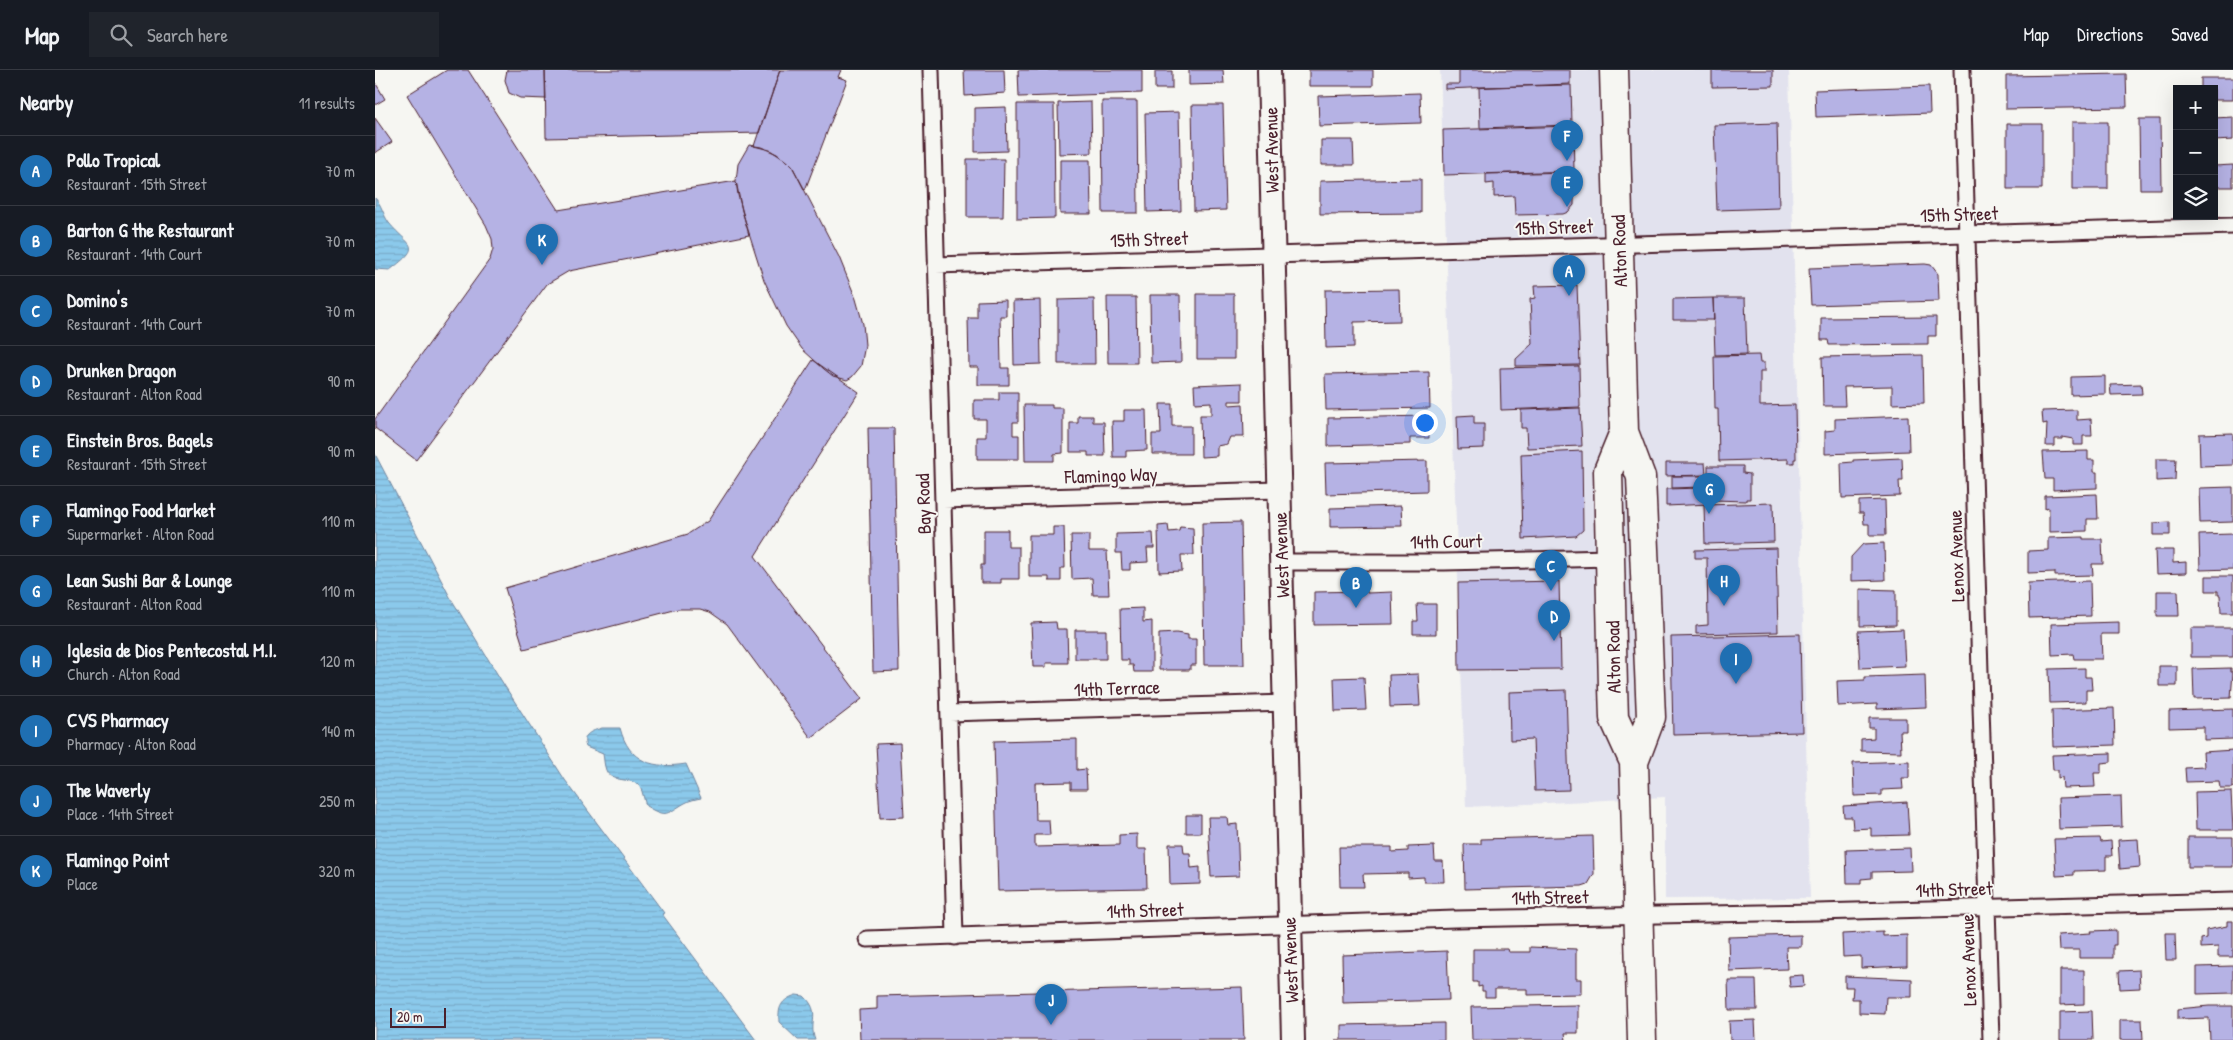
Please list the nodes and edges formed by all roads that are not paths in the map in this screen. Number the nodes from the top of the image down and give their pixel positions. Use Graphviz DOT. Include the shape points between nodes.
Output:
graph roads {
  1 [pos="931,70"];
  2 [pos="1269,70"];
  3 [pos="1614,70"];
  4 [pos="1962,70"];
  5 [pos="2233,226"];
  6 [pos="1966,234"];
  7 [pos="1619,245"];
  8 [pos="1273,255"];
  9 [pos="936,265"];
  10 [pos="1625,432"];
  11 [pos="1608,476"];
  12 [pos="1279,490"];
  13 [pos="943,500"];
  14 [pos="1643,539"];
  15 [pos="1610,558"];
  16 [pos="1281,562"];
  17 [pos="1649,690"];
  18 [pos="1285,703"];
  19 [pos="949,712"];
  20 [pos="1633,762"];
  21 [pos="2233,901"];
  22 [pos="1987,908"];
  23 [pos="1638,915"];
  24 [pos="1289,925"];
  25 [pos="955,937"];
  26 [pos="867,939"];
  27 [pos="1293,1040"];
  28 [pos="1642,1040"];
  29 [pos="1991,1040"];
  1 -- 9 [label="street, Bay Road"];
  2 -- 8 [label="street, West Avenue"];
  3 -- 7 [label="highway, Alton Road"];
  4 -- 6 [label="street, Lenox Avenue"];
  5 -- 6 [label="street, 15th Street"];
  6 -- 7 [label="street, 15th Street"];
  6 -- 22 [label="street, Lenox Avenue"];
  7 -- 8 [label="street, 15th Street"];
  7 -- 10 [label="highway, Alton Road"];
  8 -- 9 [label="street, 15th Street"];
  8 -- 12 [label="street, West Avenue"];
  9 -- 13 [label="street, Bay Road"];
  10 -- 11 [label="highway, Alton Road"];
  10 -- 14 [label="highway, Alton Road" via="1641,477"];
  11 -- 14 [label="highway"];
  11 -- 15 [label="highway, Alton Road"];
  12 -- 13 [label="street, Flamingo Way"];
  12 -- 16 [label="street, West Avenue"];
  13 -- 19 [label="street, Bay Road"];
  14 -- 17 [label="highway, Alton Road"];
  15 -- 16 [label="street, 14th Court"];
  15 -- 17 [label="highway" via="1621,585"];
  15 -- 20 [label="highway, Alton Road" via="1614,718"];
  16 -- 18 [label="street, West Avenue"];
  17 -- 20 [label="highway, Alton Road" via="1651,717"];
  18 -- 19 [label="street, 14th Terrace"];
  18 -- 24 [label="street, West Avenue"];
  19 -- 25 [label="street, Bay Road"];
  20 -- 23 [label="highway, Alton Road"];
  21 -- 22 [label="street, 14th Street"];
  22 -- 23 [label="street, 14th Street"];
  22 -- 29 [label="street, Lenox Avenue"];
  23 -- 24 [label="street, 14th Street"];
  23 -- 28 [label="highway, Alton Road"];
  24 -- 25 [label="street, 14th Street"];
  24 -- 27 [label="street, West Avenue"];
  25 -- 26 [label="street, 14th Street"];
}
